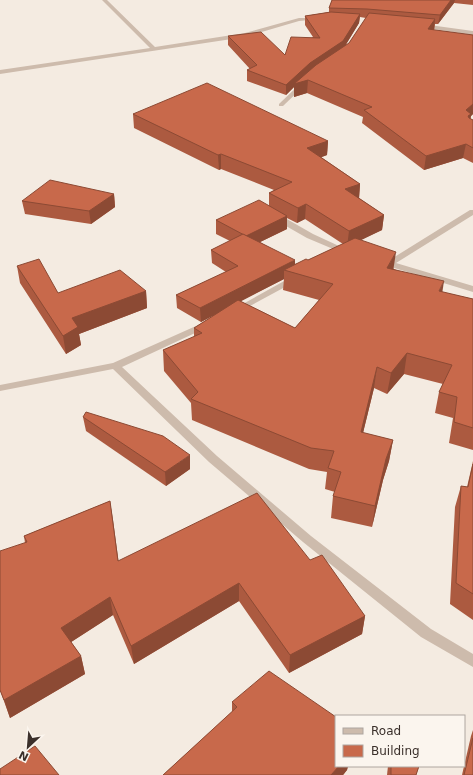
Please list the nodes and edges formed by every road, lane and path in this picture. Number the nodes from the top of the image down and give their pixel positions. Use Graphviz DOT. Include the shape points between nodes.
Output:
graph roads {
  1 [pos="104,0"];
  2 [pos="323,19"];
  3 [pos="415,26"];
  4 [pos="473,33"];
  5 [pos="154,49"];
  6 [pos="0,72"];
  7 [pos="307,80"];
  8 [pos="281,106"];
  9 [pos="265,211"];
  10 [pos="473,212"];
  11 [pos="345,251"];
  12 [pos="360,255"];
  13 [pos="331,258"];
  14 [pos="375,259"];
  15 [pos="390,263"];
  16 [pos="304,273"];
  17 [pos="473,289"];
  18 [pos="228,314"];
  19 [pos="214,320"];
  20 [pos="115,366"];
  21 [pos="0,388"];
  22 [pos="473,662"];
  1 -- 5 [label="street"];
  2 -- 5 [label="street" via="299,20 245,35"];
  3 -- 4 [label="street"];
  5 -- 6 [label="street"];
  7 -- 8 [label="street"];
  9 -- 11 [label="street" via="310,236"];
  10 -- 15 [label="street"];
  11 -- 12 [label="street"];
  11 -- 13 [label="street"];
  14 -- 15 [label="street"];
  15 -- 17 [label="street"];
  16 -- 18 [label="street"];
  19 -- 20 [label="street"];
  20 -- 21 [label="street"];
  20 -- 22 [label="street" via="213,458 307,539 426,633"];
}
